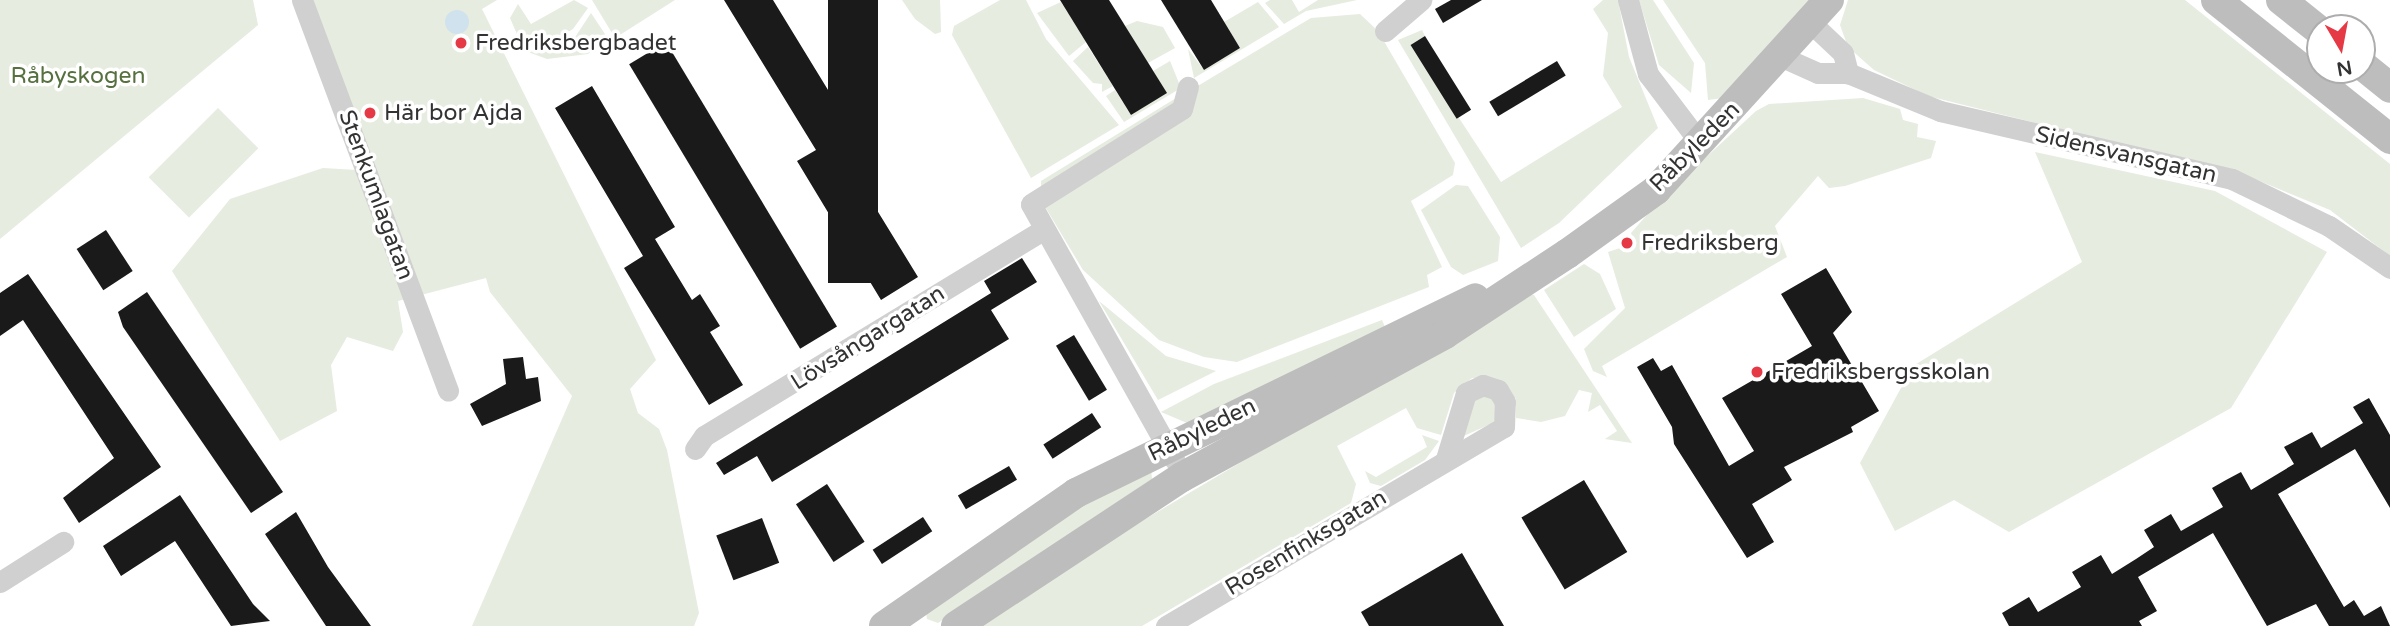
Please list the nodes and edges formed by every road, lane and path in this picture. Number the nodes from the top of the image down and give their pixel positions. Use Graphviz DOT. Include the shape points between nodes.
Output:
graph roads {
  1 [pos="302,0"];
  2 [pos="1422,0"];
  3 [pos="1628,0"];
  4 [pos="2216,0"];
  5 [pos="2281,0"];
  6 [pos="1820,11"];
  7 [pos="2306,20"];
  8 [pos="1385,31"];
  9 [pos="1782,57"];
  10 [pos="1848,73"];
  11 [pos="2376,76"];
  12 [pos="1188,87"];
  13 [pos="2390,88"];
  14 [pos="2390,138"];
  15 [pos="1701,144"];
  16 [pos="1044,229"];
  17 [pos="2390,268"];
  18 [pos="1540,271"];
  19 [pos="448,391"];
  20 [pos="1168,447"];
  21 [pos="695,449"];
  22 [pos="1446,459"];
  23 [pos="1182,477"];
  24 [pos="63,542"];
  25 [pos="0,582"];
  26 [pos="894,623"];
  27 [pos="956,626"];
  28 [pos="1166,626"];
  1 -- 19 [label="street, Stenkumlagatan"];
  2 -- 8 [label="street"];
  3 -- 15 [label="street" via="1648,74"];
  4 -- 14 [label="main road"];
  5 -- 7 [label="main road"];
  6 -- 9 [label="main road, Råbyleden"];
  6 -- 10 [label="street" via="1843,53"];
  9 -- 10 [label="street, Sidensvansgatan" via="1818,73"];
  9 -- 15 [label="main road, Råbyleden"];
  10 -- 17 [label="street, Sidensvansgatan" via="1940,111 2232,179 2329,226"];
  11 -- 13 [label="main road"];
  12 -- 16 [label="street" via="1182,109 1031,204"];
  15 -- 18 [label="main road, Råbyleden" via="1656,190"];
  16 -- 20 [label="street"];
  16 -- 21 [label="street, Lövsångargatan" via="704,436"];
  18 -- 20 [label="main road, Råbyleden" via="1437,314"];
  18 -- 23 [label="main road, Råbyleden" via="1445,334"];
  20 -- 23 [label="street"];
  20 -- 26 [label="main road, Råbyleden" via="1076,493"];
  22 -- 28 [label="street, Rosenfinksgatan"];
  23 -- 27 [label="main road, Råbyleden"];
  24 -- 25 [label="street"];
}
